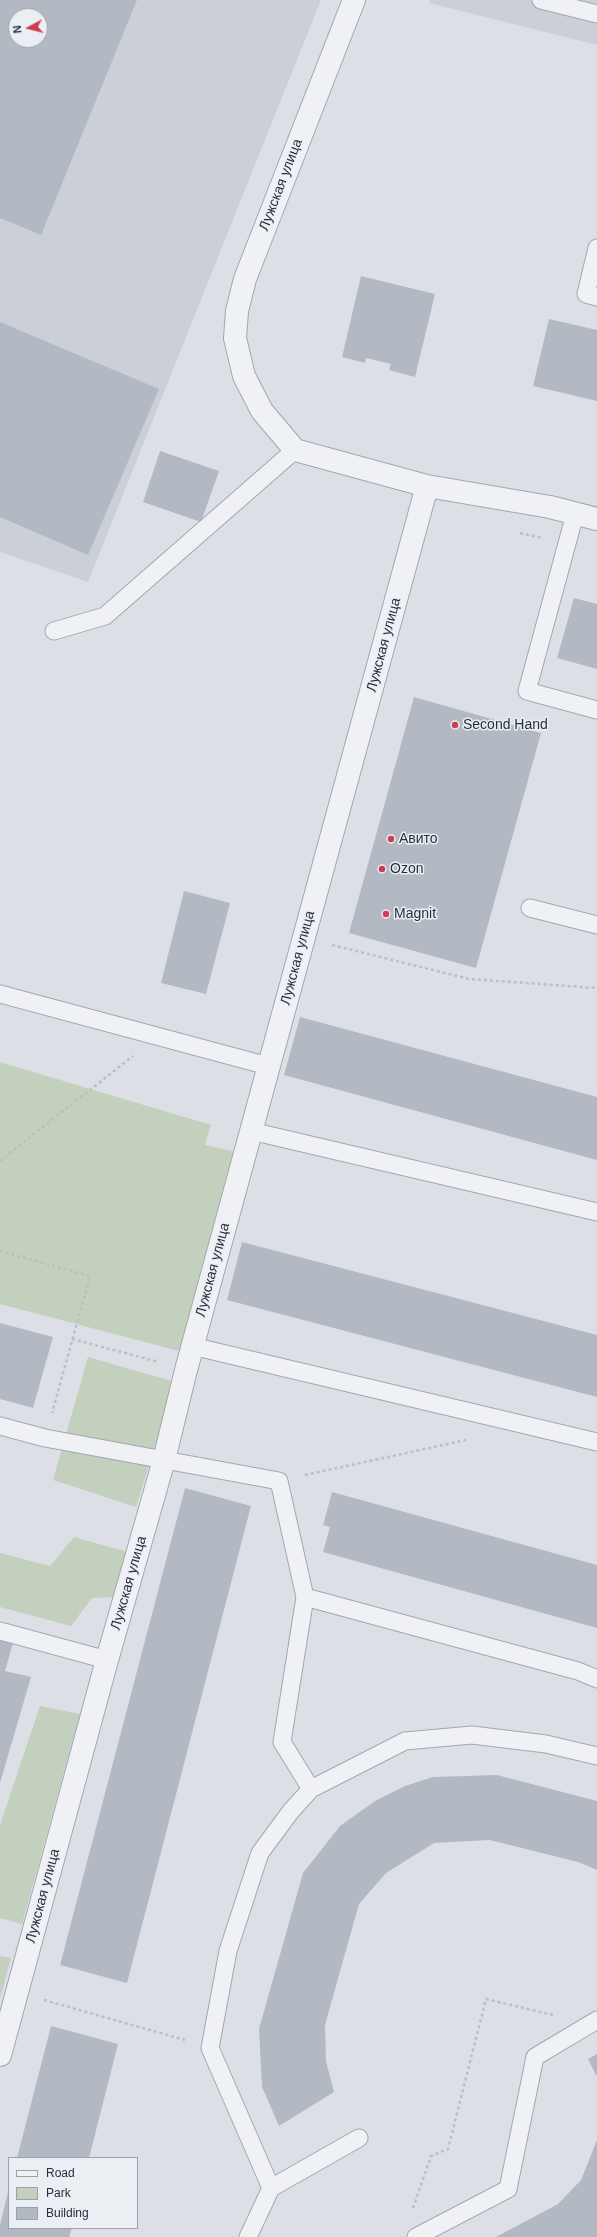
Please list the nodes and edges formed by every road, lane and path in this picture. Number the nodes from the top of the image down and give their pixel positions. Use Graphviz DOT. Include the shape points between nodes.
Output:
graph roads {
  1 [pos="354,0"];
  2 [pos="541,0"];
  3 [pos="597,14"];
  4 [pos="597,248"];
  5 [pos="597,297"];
  6 [pos="295,450"];
  7 [pos="427,486"];
  8 [pos="574,514"];
  9 [pos="597,519"];
  10 [pos="54,630"];
  11 [pos="597,710"];
  12 [pos="530,908"];
  13 [pos="597,925"];
  14 [pos="304,938"];
  15 [pos="597,988"];
  16 [pos="0,994"];
  17 [pos="158,1037"];
  18 [pos="268,1066"];
  19 [pos="251,1131"];
  20 [pos="0,1161"];
  21 [pos="597,1212"];
  22 [pos="0,1251"];
  23 [pos="72,1339"];
  24 [pos="192,1346"];
  25 [pos="186,1370"];
  26 [pos="0,1426"];
  27 [pos="45,1438"];
  28 [pos="474,1438"];
  29 [pos="597,1442"];
  30 [pos="164,1460"];
  31 [pos="279,1481"];
  32 [pos="305,1597"];
  33 [pos="0,1631"];
  34 [pos="107,1660"];
  35 [pos="597,1679"];
  36 [pos="597,1756"];
  37 [pos="311,1789"];
  38 [pos="18,1992"];
  39 [pos="594,2022"];
  40 [pos="210,2048"];
  41 [pos="0,2055"];
  42 [pos="359,2138"];
  43 [pos="271,2188"];
  44 [pos="410,2215"];
  45 [pos="248,2237"];
  46 [pos="416,2237"];
  1 -- 6 [label="street, Лужская улица" via="245,279 237,311 236,338 244,376 262,411"];
  2 -- 3 [label="lane"];
  4 -- 5 [label="lane" via="586,294"];
  6 -- 7 [label="street"];
  6 -- 10 [label="lane" via="105,616"];
  7 -- 8 [label="street"];
  7 -- 14 [label="street, Лужская улица"];
  8 -- 9 [label="street"];
  8 -- 11 [label="lane" via="527,692"];
  12 -- 13 [label="lane"];
  14 -- 15 [label="path" via="469,979"];
  14 -- 18 [label="street, Лужская улица"];
  16 -- 17 [label="lane"];
  17 -- 18 [label="lane"];
  17 -- 20 [label="path"];
  18 -- 19 [label="street, Лужская улица"];
  19 -- 21 [label="lane"];
  19 -- 24 [label="street, Лужская улица"];
  22 -- 23 [label="path" via="90,1276"];
  23 -- 25 [label="path"];
  23 -- 27 [label="path"];
  24 -- 25 [label="street, Лужская улица"];
  24 -- 29 [label="lane"];
  25 -- 30 [label="street, Лужская улица"];
  26 -- 27 [label="lane"];
  27 -- 30 [label="lane"];
  28 -- 31 [label="path"];
  30 -- 31 [label="lane"];
  30 -- 34 [label="street, Лужская улица"];
  31 -- 32 [label="lane"];
  32 -- 35 [label="lane"];
  32 -- 37 [label="lane" via="282,1742"];
  33 -- 34 [label="lane"];
  34 -- 38 [label="street, Лужская улица"];
  36 -- 37 [label="lane" via="546,1744 472,1735 405,1741"];
  37 -- 40 [label="lane" via="260,1853 228,1951"];
  38 -- 40 [label="path"];
  38 -- 41 [label="street, Лужская улица"];
  39 -- 44 [label="path" via="486,2000 448,2149 431,2156"];
  39 -- 46 [label="lane" via="535,2057 508,2189"];
  40 -- 43 [label="lane"];
  42 -- 43 [label="lane"];
  43 -- 45 [label="lane"];
}
